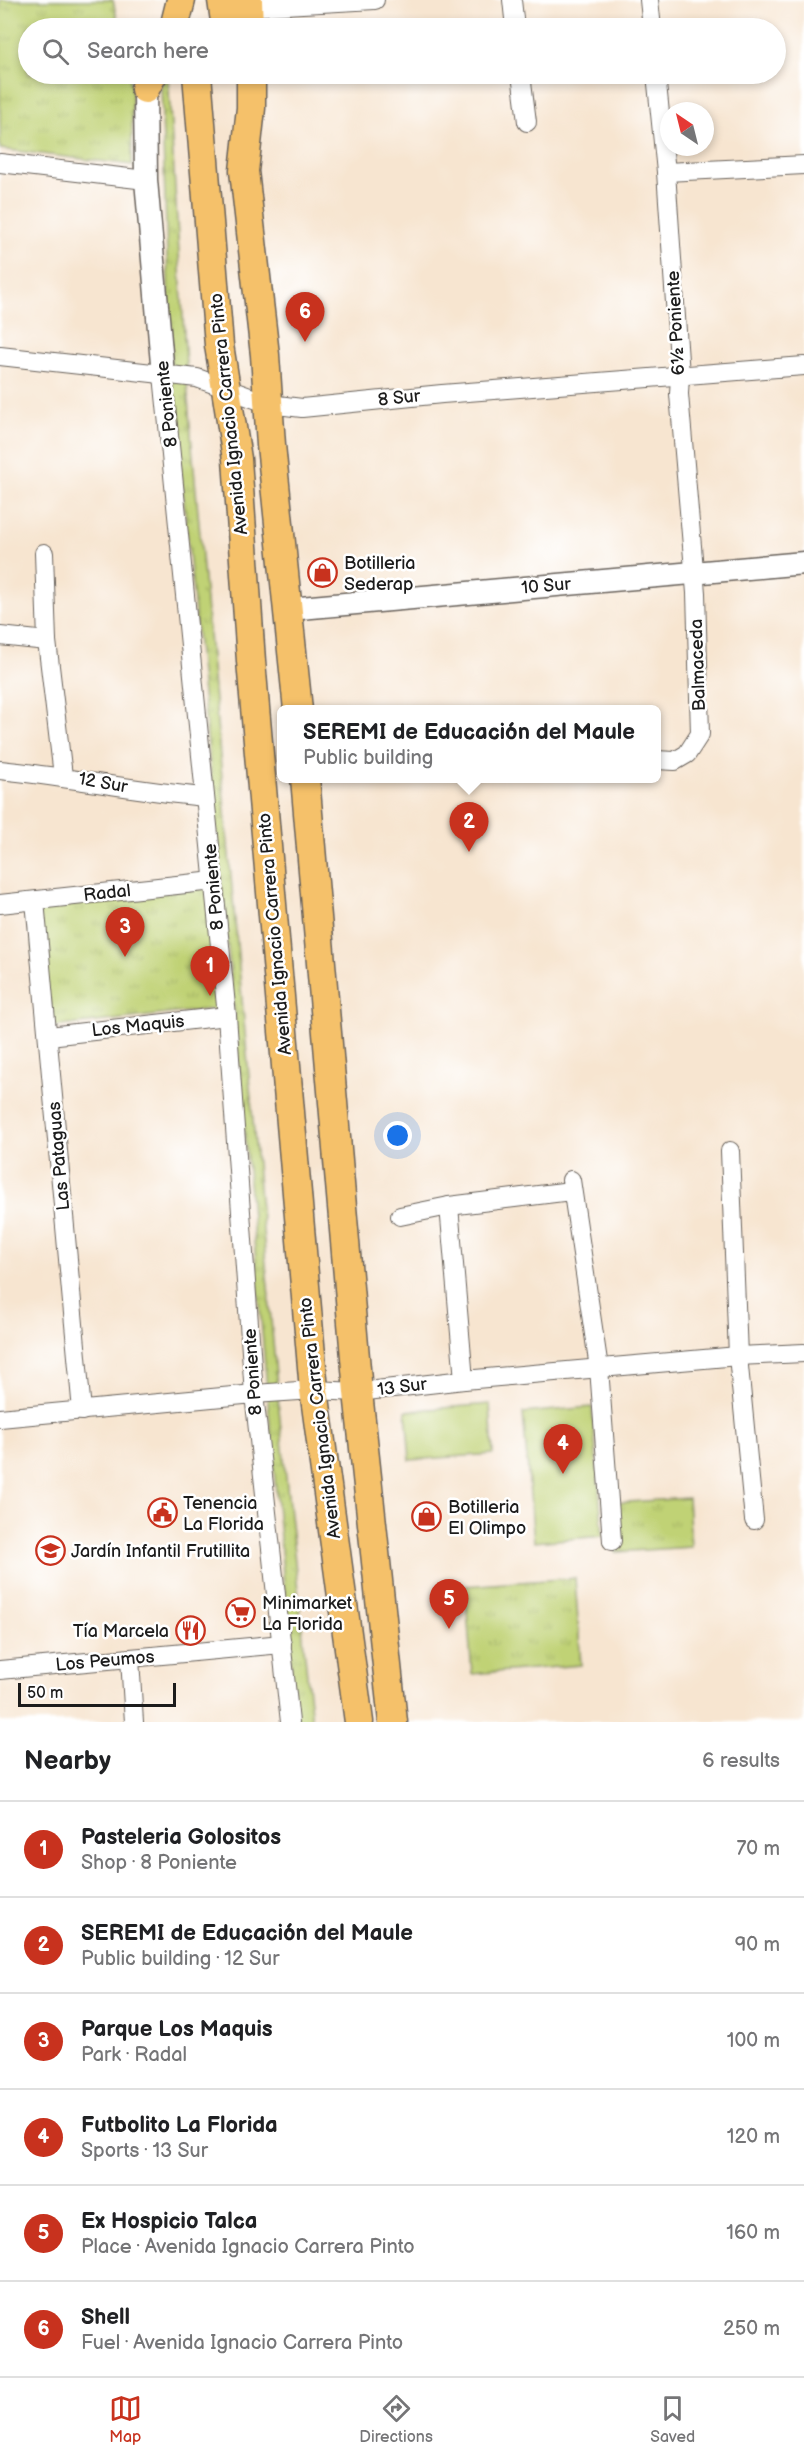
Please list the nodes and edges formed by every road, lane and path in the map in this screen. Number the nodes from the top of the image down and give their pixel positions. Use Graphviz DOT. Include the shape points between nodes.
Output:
graph roads {
  1 [pos="181,0"];
  2 [pos="190,0"];
  3 [pos="375,0"];
  4 [pos="512,0"];
  5 [pos="649,0"];
  6 [pos="242,9"];
  7 [pos="176,18"];
  8 [pos="192,18"];
  9 [pos="514,18"];
  10 [pos="651,18"];
  11 [pos="149,84"];
  12 [pos="197,84"];
  13 [pos="233,84"];
  14 [pos="251,84"];
  15 [pos="522,84"];
  16 [pos="657,84"];
  17 [pos="527,122"];
  18 [pos="0,163"];
  19 [pos="804,165"];
  20 [pos="244,171"];
  21 [pos="666,172"];
  22 [pos="146,180"];
  23 [pos="0,356"];
  24 [pos="804,366"];
  25 [pos="163,375"];
  26 [pos="680,375"];
  27 [pos="225,388"];
  28 [pos="269,404"];
  29 [pos="44,553"];
  30 [pos="804,563"];
  31 [pos="694,572"];
  32 [pos="289,609"];
  33 [pos="0,636"];
  34 [pos="47,641"];
  35 [pos="298,705"];
  36 [pos="661,760"];
  37 [pos="0,770"];
  38 [pos="63,776"];
  39 [pos="304,783"];
  40 [pos="205,797"];
  41 [pos="214,881"];
  42 [pos="35,901"];
  43 [pos="0,904"];
  44 [pos="227,1016"];
  45 [pos="49,1036"];
  46 [pos="730,1151"];
  47 [pos="449,1206"];
  48 [pos="400,1216"];
  49 [pos="804,1353"];
  50 [pos="738,1356"];
  51 [pos="599,1368"];
  52 [pos="464,1380"];
  53 [pos="314,1390"];
  54 [pos="358,1392"];
  55 [pos="254,1394"];
  56 [pos="82,1411"];
  57 [pos="0,1418"];
  58 [pos="754,1520"];
  59 [pos="612,1541"];
  60 [pos="282,1644"];
  61 [pos="130,1659"];
  62 [pos="0,1670"];
  63 [pos="134,1722"];
  64 [pos="290,1722"];
  65 [pos="358,1722"];
  66 [pos="393,1722"];
  1 -- 7 [label="main road"];
  2 -- 8 [label="main road"];
  3 -- 6 [label="street"];
  4 -- 9 [label="street"];
  5 -- 10 [label="street"];
  11 -- 22 [label="street, 8 Poniente"];
  12 -- 27 [label="main road, Avenida Ignacio Carrera Pinto"];
  13 -- 20 [label="main road"];
  14 -- 20 [label="main road"];
  15 -- 17 [label="street"];
  16 -- 21 [label="street, 6½ Poniente"];
  18 -- 22 [label="street"];
  19 -- 21 [label="street"];
  20 -- 28 [label="main road"];
  21 -- 26 [label="street, 6½ Poniente"];
  22 -- 25 [label="street, 8 Poniente"];
  23 -- 25 [label="street, 8 Sur"];
  24 -- 26 [label="street, 8 Sur"];
  25 -- 27 [label="street, 8 Sur" via="206,380"];
  25 -- 40 [label="street, 8 Poniente"];
  26 -- 28 [label="street, 8 Sur" via="311,408"];
  26 -- 31 [label="street, 6½ Poniente"];
  27 -- 28 [label="street, 8 Sur"];
  27 -- 53 [label="main road, Avenida Ignacio Carrera Pinto" via="237,459"];
  28 -- 32 [label="main road"];
  29 -- 34 [label="street"];
  30 -- 31 [label="street, 10 Sur"];
  31 -- 32 [label="street, 10 Sur"];
  31 -- 36 [label="street, Balmaceda" via="700,734 687,754 675,761"];
  32 -- 35 [label="main road"];
  33 -- 34 [label="street"];
  34 -- 38 [label="street"];
  37 -- 38 [label="street, 12 Sur"];
  38 -- 40 [label="street, 12 Sur"];
  39 -- 54 [label="main road, Avenida Ignacio Carrera Pinto"];
  40 -- 41 [label="street, 8 Poniente"];
  41 -- 42 [label="street, Radal"];
  41 -- 44 [label="street, 8 Poniente"];
  42 -- 43 [label="street, Radal"];
  42 -- 45 [label="street, Las Pataguas"];
  44 -- 45 [label="street, Los Maquis"];
  44 -- 55 [label="street, 8 Poniente"];
  45 -- 56 [label="street, Las Pataguas"];
  46 -- 50 [label="street"];
  47 -- 48 [label="street"];
  47 -- 51 [label="street" via="571,1186"];
  47 -- 52 [label="street"];
  49 -- 50 [label="street, 13 Sur"];
  50 -- 51 [label="street, 13 Sur"];
  50 -- 58 [label="street"];
  51 -- 52 [label="street, 13 Sur"];
  51 -- 59 [label="street"];
  52 -- 54 [label="street, 13 Sur"];
  53 -- 54 [label="street, 13 Sur"];
  53 -- 55 [label="street, 13 Sur"];
  53 -- 65 [label="main road, Avenida Ignacio Carrera Pinto"];
  54 -- 66 [label="main road, Avenida Ignacio Carrera Pinto"];
  55 -- 56 [label="street, 13 Sur"];
  55 -- 60 [label="street, 8 Poniente"];
  56 -- 57 [label="street, 13 Sur"];
  60 -- 61 [label="street, Los Peumos"];
  60 -- 64 [label="street, 8 Poniente"];
  61 -- 62 [label="street, Los Peumos"];
  61 -- 63 [label="street"];
}
